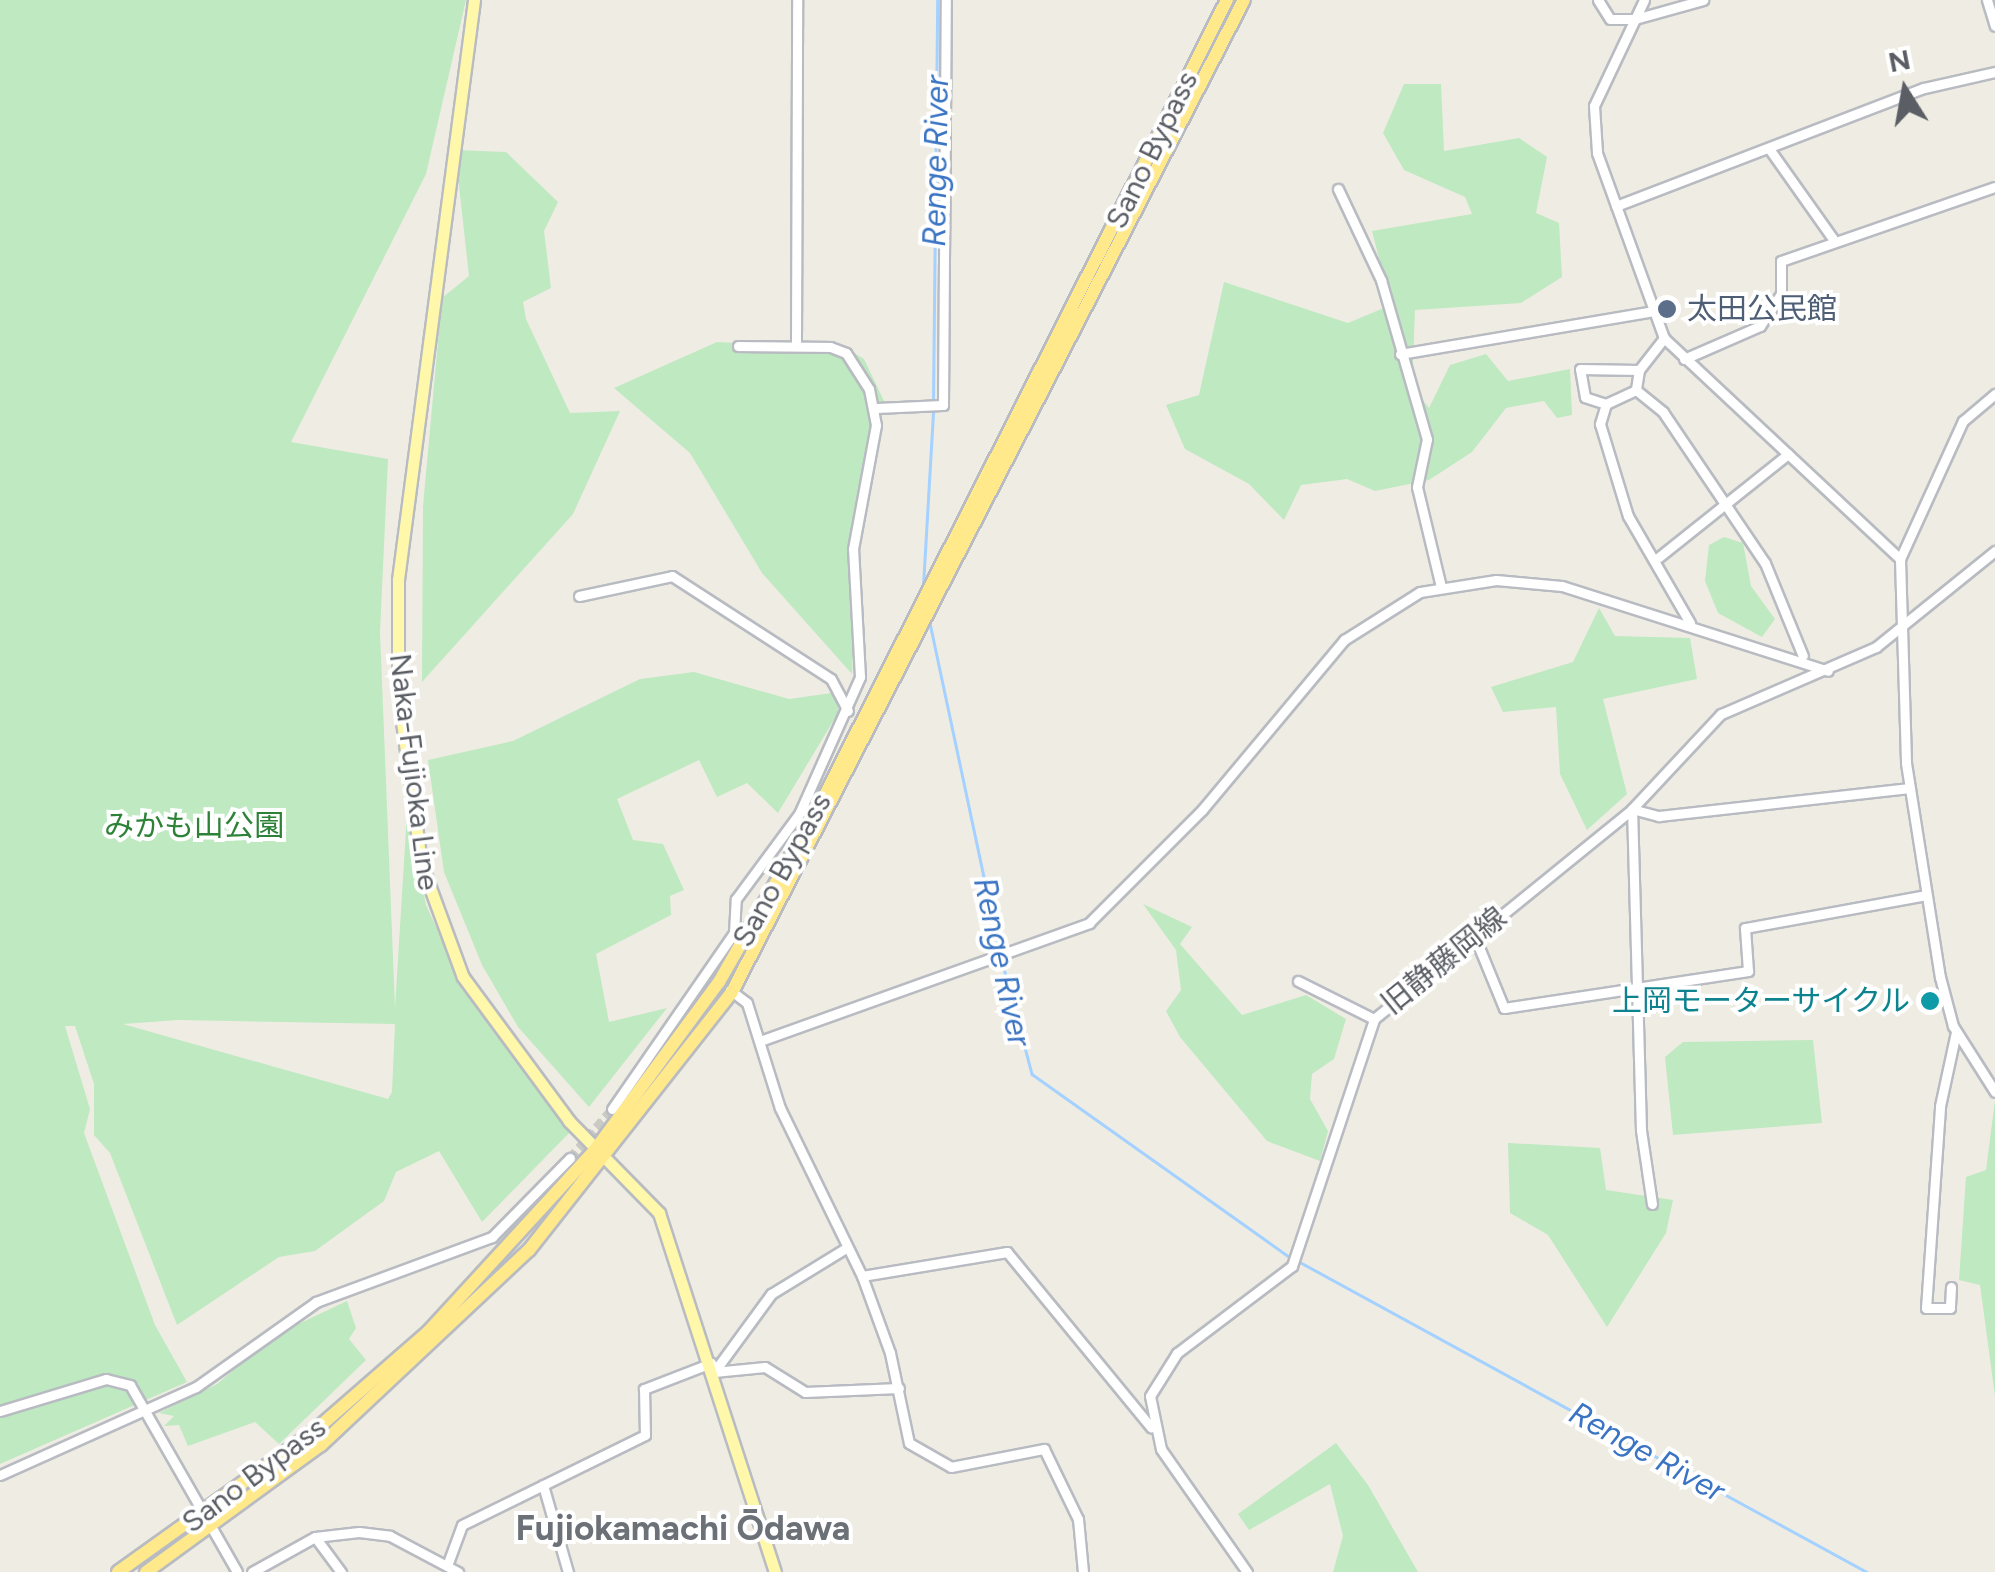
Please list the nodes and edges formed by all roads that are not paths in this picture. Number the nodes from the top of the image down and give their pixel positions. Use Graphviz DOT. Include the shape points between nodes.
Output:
graph roads {
  1 [pos="474,0"];
  2 [pos="797,0"];
  3 [pos="946,0"];
  4 [pos="1227,0"];
  5 [pos="1244,0"];
  6 [pos="1598,0"];
  7 [pos="1644,0"];
  8 [pos="1703,0"];
  9 [pos="1987,0"];
  10 [pos="1634,19"];
  11 [pos="1995,26"];
  12 [pos="1995,72"];
  13 [pos="1770,150"];
  14 [pos="1995,187"];
  15 [pos="1338,188"];
  16 [pos="1616,206"];
  17 [pos="1833,239"];
  18 [pos="1649,312"];
  19 [pos="1664,338"];
  20 [pos="796,340"];
  21 [pos="738,346"];
  22 [pos="1400,354"];
  23 [pos="1684,359"];
  24 [pos="1640,370"];
  25 [pos="1636,390"];
  26 [pos="1995,394"];
  27 [pos="1606,404"];
  28 [pos="876,408"];
  29 [pos="1788,454"];
  30 [pos="1727,509"];
  31 [pos="1995,551"];
  32 [pos="1659,558"];
  33 [pos="1900,559"];
  34 [pos="1441,587"];
  35 [pos="578,596"];
  36 [pos="1690,623"];
  37 [pos="1901,630"];
  38 [pos="1804,656"];
  39 [pos="1828,671"];
  40 [pos="850,714"];
  41 [pos="1909,788"];
  42 [pos="1632,809"];
  43 [pos="1926,895"];
  44 [pos="1474,934"];
  45 [pos="713,979"];
  46 [pos="1298,982"];
  47 [pos="1637,989"];
  48 [pos="732,992"];
  49 [pos="1374,1019"];
  50 [pos="1956,1032"];
  51 [pos="760,1041"];
  52 [pos="1995,1092"];
  53 [pos="612,1109"];
  54 [pos="595,1150"];
  55 [pos="570,1158"];
  56 [pos="607,1160"];
  57 [pos="1652,1204"];
  58 [pos="846,1248"];
  59 [pos="862,1276"];
  60 [pos="1951,1287"];
  61 [pos="712,1367"];
  62 [pos="899,1388"];
  63 [pos="147,1410"];
  64 [pos="0,1411"];
  65 [pos="1151,1428"];
  66 [pos="0,1475"];
  67 [pos="543,1485"];
  68 [pos="204,1514"];
  69 [pos="213,1530"];
  70 [pos="315,1537"];
  71 [pos="448,1564"];
  72 [pos="118,1572"];
  73 [pos="146,1572"];
  74 [pos="237,1572"];
  75 [pos="252,1572"];
  76 [pos="341,1572"];
  77 [pos="458,1572"];
  78 [pos="568,1572"];
  79 [pos="775,1572"];
  80 [pos="1083,1572"];
  81 [pos="1247,1572"];
  1 -- 54 [label="main road, Naka-Fujioka Line" via="400,541 398,692 420,863 444,941"];
  2 -- 20 [label="street"];
  3 -- 28 [label="street" via="941,405"];
  4 -- 45 [label="highway, Sano Bypass" via="816,811"];
  5 -- 48 [label="highway, Sano Bypass"];
  6 -- 10 [label="street" via="1610,19"];
  7 -- 10 [label="street"];
  8 -- 10 [label="street"];
  9 -- 11 [label="street"];
  10 -- 16 [label="street" via="1592,116"];
  12 -- 13 [label="street" via="1924,88"];
  13 -- 16 [label="street"];
  13 -- 17 [label="street"];
  14 -- 17 [label="street"];
  15 -- 22 [label="street" via="1382,280"];
  16 -- 18 [label="street"];
  17 -- 23 [label="street" via="1781,261 1781,294 1760,326"];
  18 -- 19 [label="street"];
  18 -- 22 [label="street"];
  19 -- 23 [label="street"];
  19 -- 24 [label="street"];
  20 -- 21 [label="street"];
  20 -- 28 [label="street" via="846,353"];
  22 -- 34 [label="street" via="1427,439 1418,487"];
  23 -- 29 [label="street"];
  24 -- 25 [label="street"];
  24 -- 27 [label="street" via="1580,369 1585,397"];
  25 -- 27 [label="street"];
  25 -- 30 [label="street" via="1662,412"];
  26 -- 33 [label="street" via="1963,421"];
  27 -- 32 [label="street" via="1600,424 1620,497"];
  28 -- 40 [label="street" via="854,549 860,677"];
  29 -- 30 [label="street"];
  29 -- 33 [label="street"];
  30 -- 32 [label="street"];
  30 -- 38 [label="street" via="1788,605"];
  31 -- 37 [label="street, 旧静藤岡線"];
  32 -- 36 [label="street"];
  33 -- 37 [label="street"];
  34 -- 36 [label="street" via="1533,581"];
  34 -- 51 [label="street" via="1388,606 1344,640 1110,908 994,958"];
  35 -- 40 [label="street" via="672,576 831,678"];
  36 -- 38 [label="street"];
  37 -- 39 [label="street, 旧静藤岡線"];
  37 -- 41 [label="street"];
  38 -- 39 [label="street"];
  39 -- 42 [label="street, 旧静藤岡線" via="1721,714"];
  40 -- 45 [label="street" via="799,814 736,899 734,933"];
  41 -- 42 [label="street" via="1659,816"];
  41 -- 43 [label="street"];
  42 -- 44 [label="street, 旧静藤岡線"];
  42 -- 47 [label="street"];
  43 -- 47 [label="street" via="1746,928 1748,972"];
  43 -- 50 [label="street"];
  44 -- 47 [label="street" via="1504,1008"];
  44 -- 49 [label="street, 旧静藤岡線"];
  45 -- 48 [label="street"];
  45 -- 53 [label="street"];
  45 -- 54 [label="highway, Sano Bypass"];
  46 -- 49 [label="street"];
  47 -- 57 [label="street"];
  48 -- 51 [label="street"];
  48 -- 56 [label="highway, Sano Bypass"];
  49 -- 65 [label="street, 旧静藤岡線" via="1302,1249 1275,1287 1168,1362 1150,1396"];
  50 -- 52 [label="street"];
  50 -- 60 [label="street" via="1940,1106 1926,1308 1950,1308"];
  51 -- 58 [label="street" via="780,1108"];
  54 -- 56 [label="main road, Naka-Fujioka Line"];
  54 -- 68 [label="highway, Sano Bypass" via="429,1331"];
  55 -- 63 [label="street" via="492,1238 316,1302 217,1376"];
  56 -- 61 [label="main road, Naka-Fujioka Line" via="659,1213"];
  56 -- 69 [label="highway, Sano Bypass" via="437,1341"];
  58 -- 59 [label="street"];
  58 -- 61 [label="street" via="771,1294"];
  59 -- 62 [label="street"];
  59 -- 65 [label="street" via="1007,1252"];
  61 -- 62 [label="street" via="764,1367 806,1392"];
  61 -- 67 [label="street" via="644,1389 645,1435"];
  61 -- 79 [label="main road, Naka-Fujioka Line"];
  62 -- 80 [label="street" via="901,1426 927,1459 970,1468 1020,1448 1044,1449 1078,1520"];
  63 -- 64 [label="street" via="130,1385 106,1379"];
  63 -- 66 [label="street"];
  63 -- 68 [label="street"];
  65 -- 81 [label="street"];
  67 -- 71 [label="street" via="462,1526"];
  67 -- 78 [label="street"];
  68 -- 69 [label="street"];
  68 -- 72 [label="highway, Sano Bypass"];
  69 -- 73 [label="highway, Sano Bypass"];
  69 -- 74 [label="street"];
  70 -- 71 [label="street" via="390,1536"];
  70 -- 75 [label="street"];
  70 -- 76 [label="street"];
  71 -- 77 [label="street"];
}
